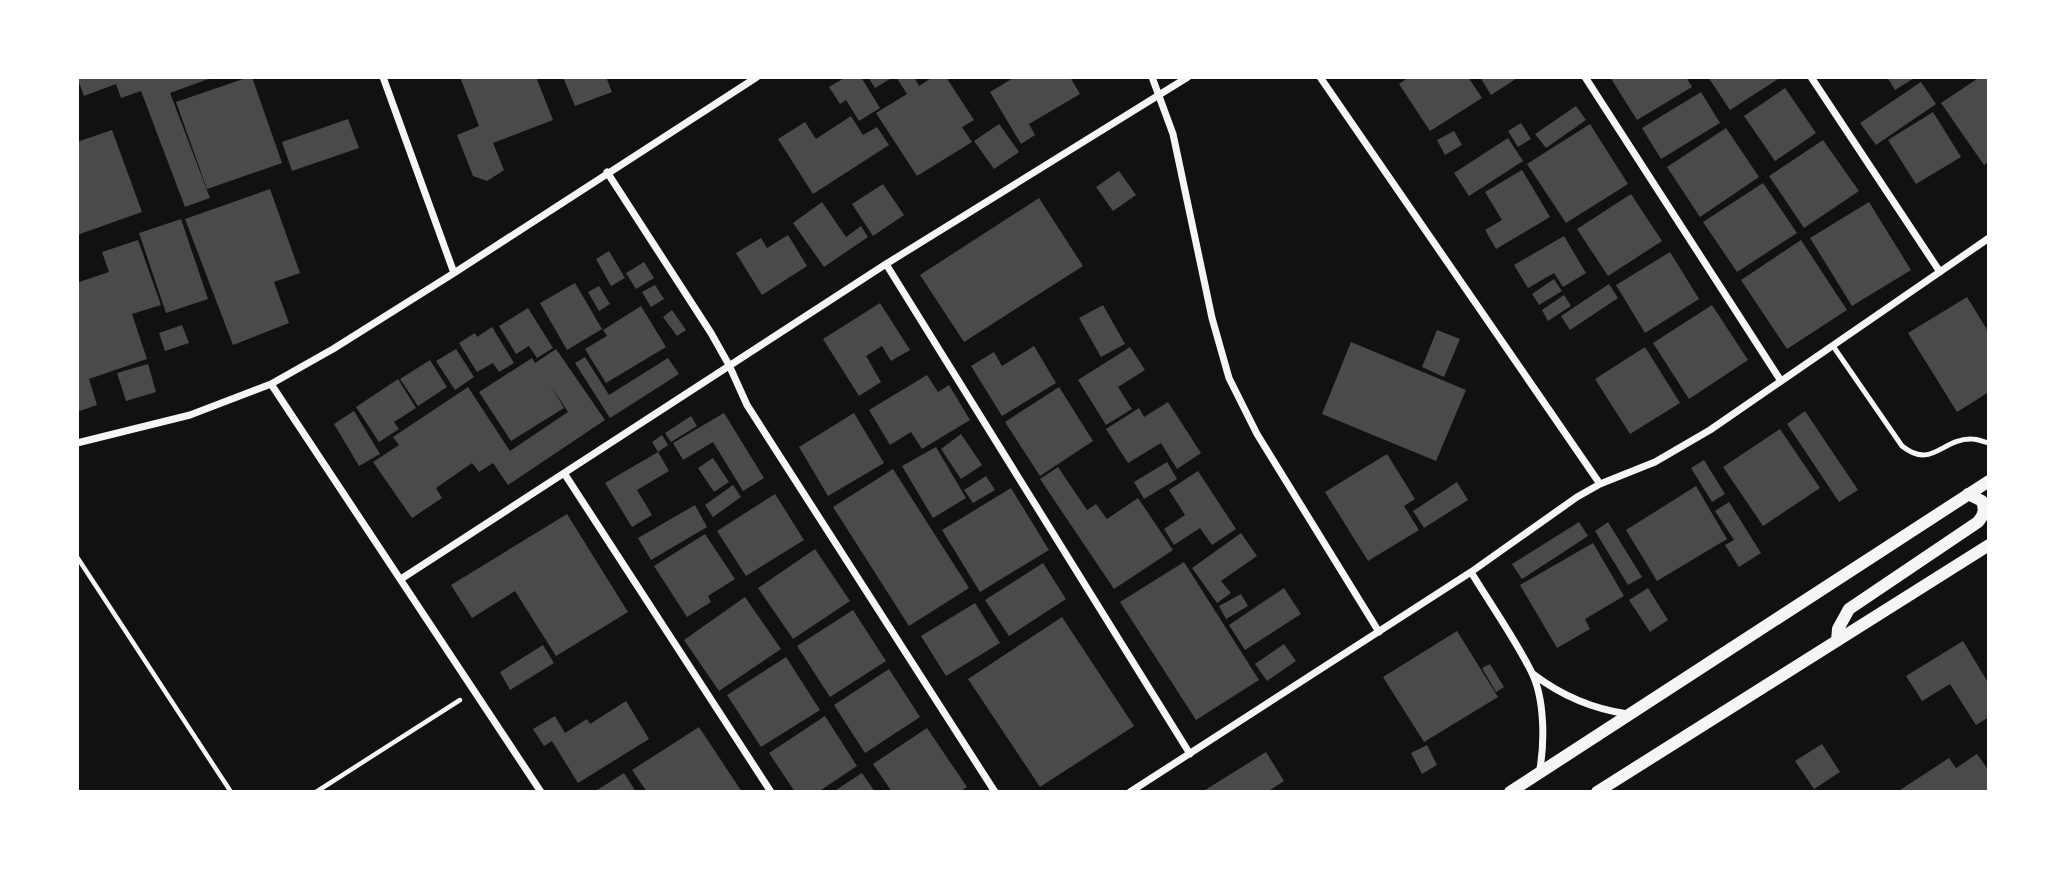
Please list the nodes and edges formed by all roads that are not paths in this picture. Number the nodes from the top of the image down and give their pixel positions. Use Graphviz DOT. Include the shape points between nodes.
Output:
graph roads {
  1 [pos="383,77"];
  2 [pos="757,77"];
  3 [pos="1152,77"];
  4 [pos="1188,77"];
  5 [pos="1320,77"];
  6 [pos="1585,77"];
  7 [pos="1811,77"];
  8 [pos="1159,94"];
  9 [pos="607,172"];
  10 [pos="1989,238"];
  11 [pos="886,264"];
  12 [pos="1940,272"];
  13 [pos="454,273"];
  14 [pos="1833,346"];
  15 [pos="729,365"];
  16 [pos="1781,381"];
  17 [pos="271,384"];
  18 [pos="77,443"];
  19 [pos="1989,443"];
  20 [pos="564,473"];
  21 [pos="1989,481"];
  22 [pos="1600,484"];
  23 [pos="1968,494"];
  24 [pos="1989,545"];
  25 [pos="1471,572"];
  26 [pos="401,579"];
  27 [pos="1379,632"];
  28 [pos="1837,641"];
  29 [pos="1532,673"];
  30 [pos="1628,714"];
  31 [pos="1190,754"];
  32 [pos="1539,774"];
  33 [pos="541,792"];
  34 [pos="771,792"];
  35 [pos="995,792"];
  36 [pos="1130,792"];
  37 [pos="1510,792"];
  38 [pos="1597,792"];
  1 -- 13 [label="street"];
  2 -- 9 [label="street"];
  3 -- 8 [label="street"];
  4 -- 8 [label="street"];
  5 -- 22 [label="street"];
  6 -- 16 [label="street"];
  7 -- 12 [label="street"];
  8 -- 11 [label="street"];
  8 -- 27 [label="street" via="1173,134 1214,329 1229,378 1258,434"];
  9 -- 13 [label="street"];
  9 -- 15 [label="street"];
  10 -- 12 [label="street"];
  11 -- 15 [label="street"];
  11 -- 31 [label="street"];
  12 -- 14 [label="street"];
  13 -- 17 [label="street"];
  14 -- 16 [label="street"];
  14 -- 19 [label="lane" via="1902,446 1912,453 1924,456 1972,439"];
  15 -- 20 [label="street"];
  15 -- 35 [label="street" via="747,405"];
  16 -- 22 [label="street" via="1655,463"];
  17 -- 18 [label="street" via="190,415"];
  17 -- 26 [label="street"];
  20 -- 26 [label="street"];
  20 -- 34 [label="street"];
  21 -- 23 [label="street"];
  22 -- 25 [label="street"];
  23 -- 28 [label="street" via="1982,501 1983,516 1978,522 1849,609"];
  23 -- 30 [label="street"];
  24 -- 28 [label="street"];
  25 -- 27 [label="street"];
  25 -- 29 [label="street"];
  26 -- 33 [label="street"];
  27 -- 31 [label="street"];
  28 -- 38 [label="street"];
  29 -- 30 [label="street" via="1567,697"];
  29 -- 32 [label="street" via="1543,733"];
  30 -- 32 [label="street"];
  31 -- 36 [label="street"];
  32 -- 37 [label="street"];
}
